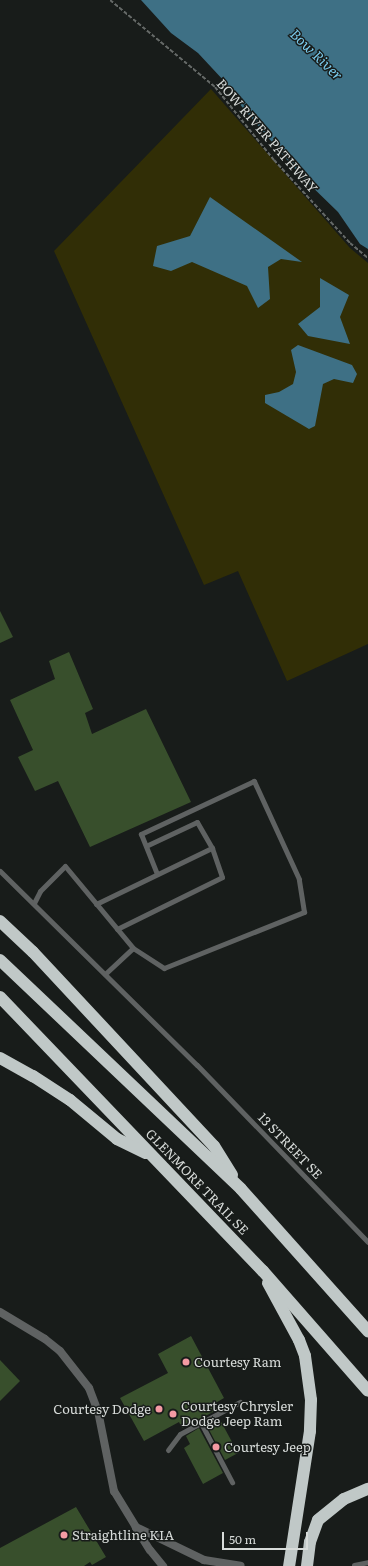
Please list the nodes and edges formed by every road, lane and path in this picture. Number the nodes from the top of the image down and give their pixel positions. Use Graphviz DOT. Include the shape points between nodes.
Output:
graph roads {
  1 [pos="110,0"];
  2 [pos="368,258"];
  3 [pos="146,846"];
  4 [pos="212,848"];
  5 [pos="0,871"];
  6 [pos="158,874"];
  7 [pos="34,904"];
  8 [pos="96,904"];
  9 [pos="0,921"];
  10 [pos="117,929"];
  11 [pos="133,948"];
  12 [pos="0,960"];
  13 [pos="106,974"];
  14 [pos="0,996"];
  15 [pos="0,1058"];
  16 [pos="153,1157"];
  17 [pos="241,1189"];
  18 [pos="368,1242"];
  19 [pos="262,1271"];
  20 [pos="0,1312"];
  21 [pos="368,1331"];
  22 [pos="368,1392"];
  23 [pos="240,1402"];
  24 [pos="201,1423"];
  25 [pos="168,1450"];
  26 [pos="232,1482"];
  27 [pos="368,1489"];
  28 [pos="136,1528"];
  29 [pos="368,1562"];
  30 [pos="354,1565"];
  31 [pos="163,1566"];
  32 [pos="241,1566"];
  33 [pos="289,1566"];
  34 [pos="307,1566"];
  1 -- 2 [label="path, BOW RIVER PATHWAY" via="215,88 274,160 350,243"];
  3 -- 4 [label="lane" via="197,822"];
  3 -- 6 [label="lane"];
  3 -- 11 [label="lane" via="141,834 254,781 299,879 304,912 164,968"];
  4 -- 6 [label="lane"];
  4 -- 10 [label="lane" via="222,877"];
  5 -- 7 [label="lane, 13 STREET SE"];
  6 -- 8 [label="lane"];
  7 -- 8 [label="lane" via="40,891 65,866"];
  7 -- 13 [label="lane, 13 STREET SE"];
  8 -- 10 [label="lane"];
  9 -- 17 [label="highway" via="34,952 214,1146"];
  10 -- 11 [label="lane"];
  11 -- 13 [label="lane"];
  12 -- 17 [label="highway, GLENMORE TRAIL SE"];
  13 -- 18 [label="lane, 13 STREET SE"];
  14 -- 16 [label="highway, GLENMORE TRAIL SE"];
  15 -- 16 [label="highway" via="34,1076 70,1100 117,1139"];
  16 -- 19 [label="highway, GLENMORE TRAIL SE"];
  17 -- 21 [label="highway, GLENMORE TRAIL SE"];
  19 -- 22 [label="highway, GLENMORE TRAIL SE"];
  19 -- 33 [label="highway" via="299,1340 305,1356 311,1400 310,1432"];
  20 -- 28 [label="street" via="60,1351 89,1388 98,1411 114,1491"];
  23 -- 24 [label="lane"];
  24 -- 25 [label="lane" via="180,1434"];
  24 -- 26 [label="lane"];
  27 -- 34 [label="highway" via="344,1498 318,1520 310,1542"];
  28 -- 31 [label="street"];
  28 -- 32 [label="street" via="204,1560"];
  29 -- 30 [label="lane"];
}
